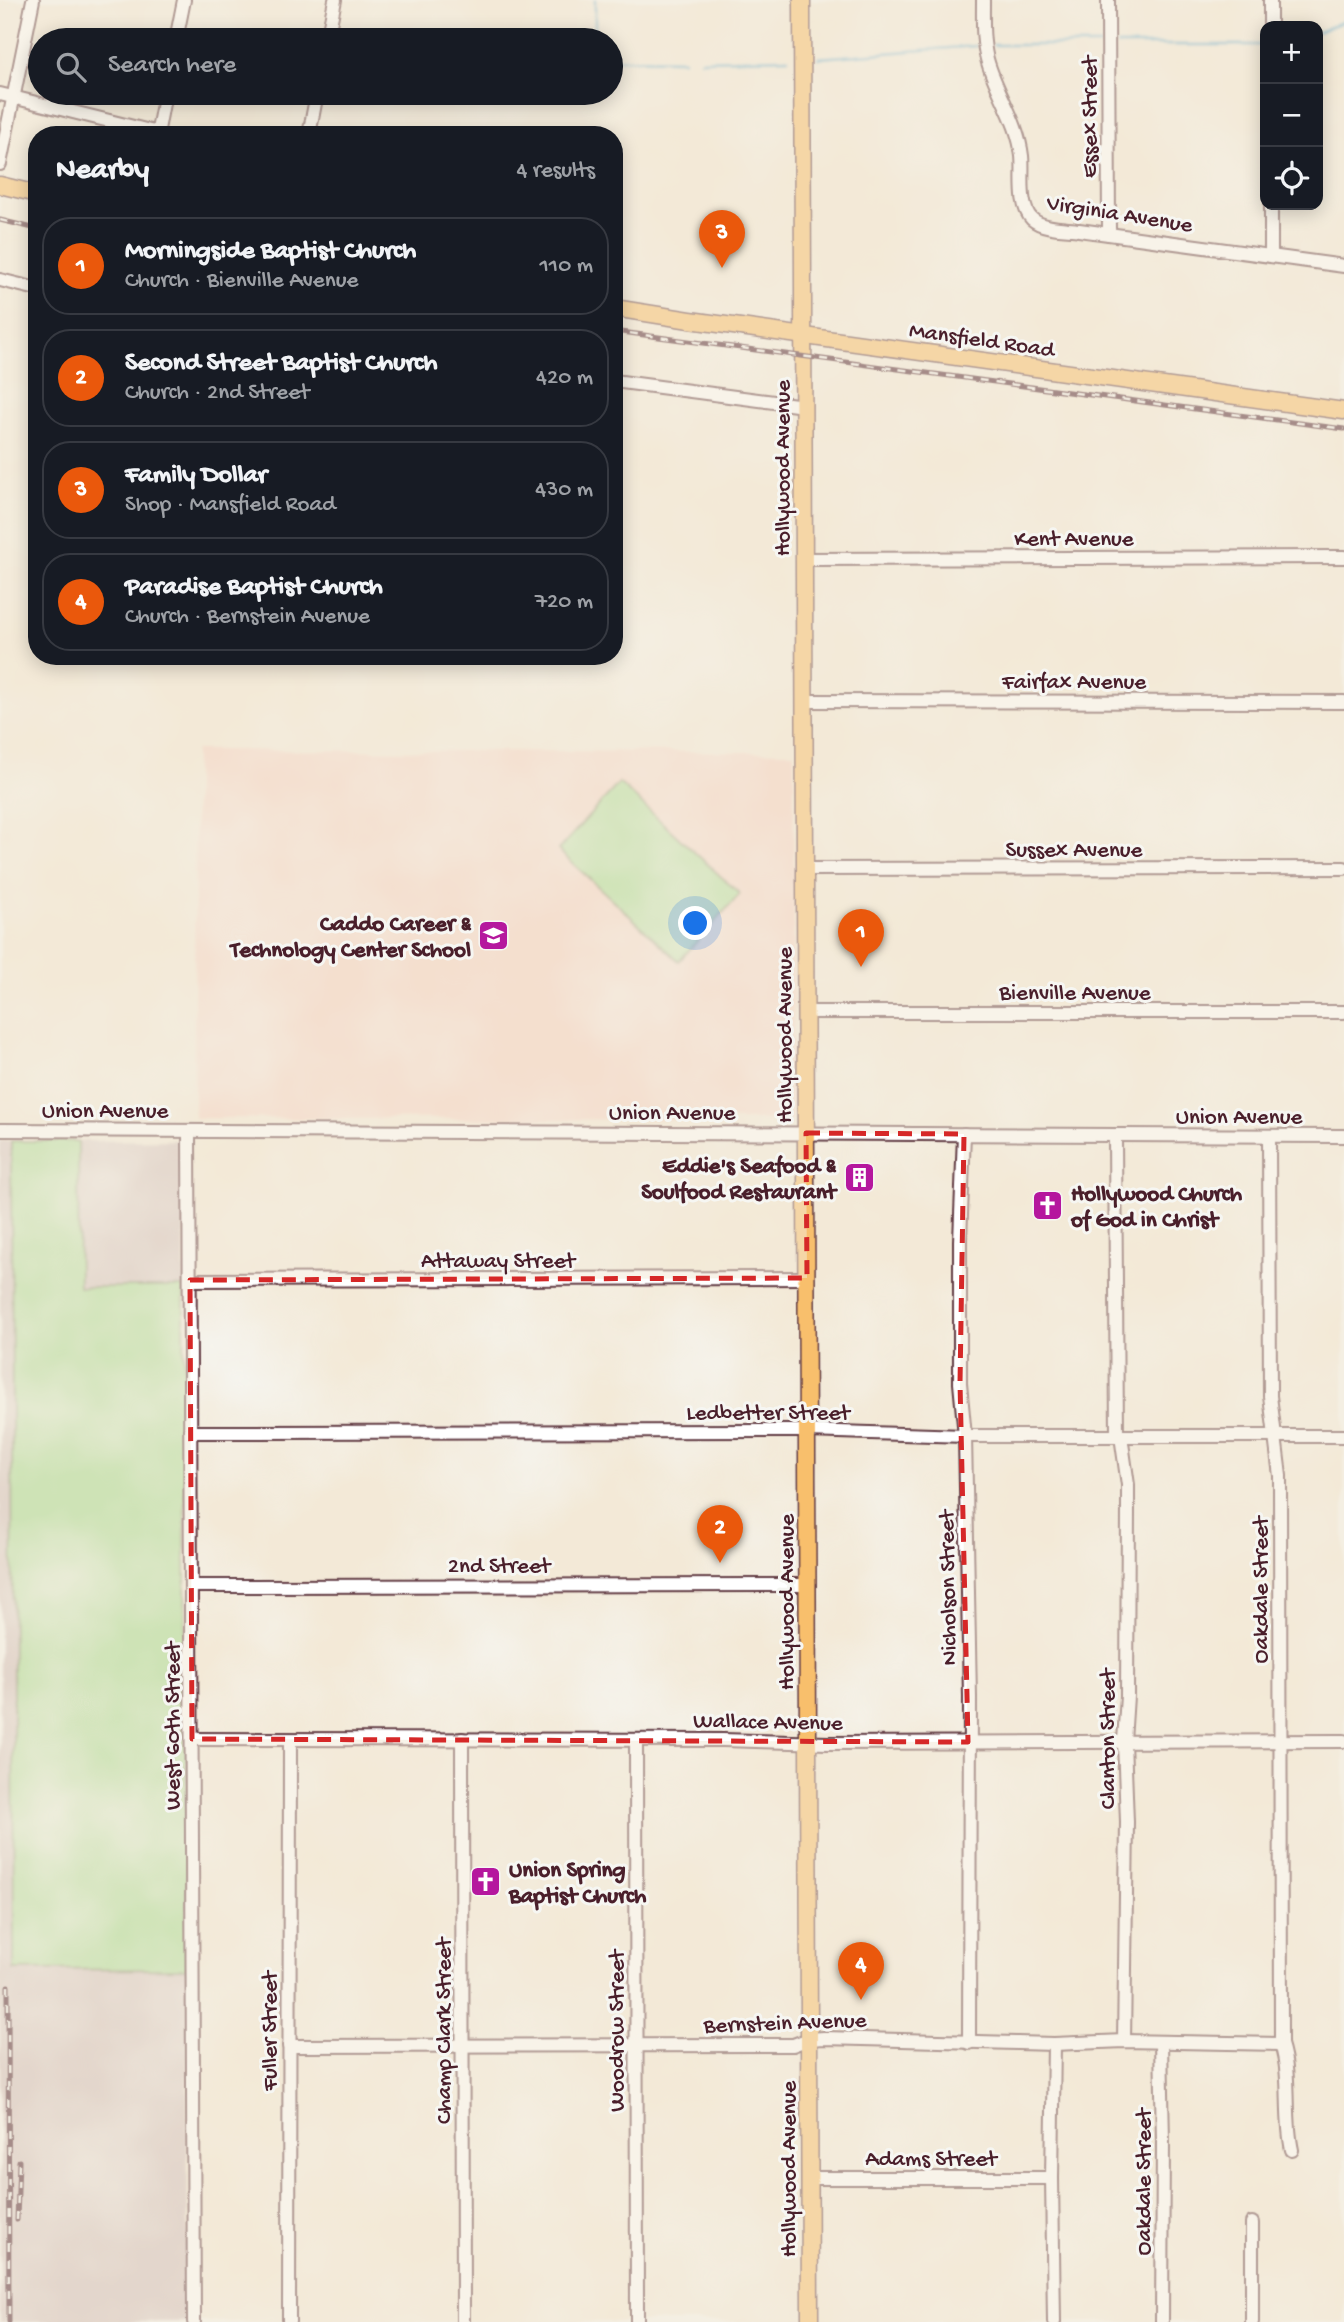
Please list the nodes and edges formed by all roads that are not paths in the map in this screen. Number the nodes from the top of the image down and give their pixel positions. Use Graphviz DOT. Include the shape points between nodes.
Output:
graph roads {
  1 [pos="33,0"];
  2 [pos="184,0"];
  3 [pos="335,0"];
  4 [pos="802,0"];
  5 [pos="983,0"];
  6 [pos="1108,0"];
  7 [pos="1270,0"];
  8 [pos="1270,21"];
  9 [pos="178,28"];
  10 [pos="329,28"];
  11 [pos="0,94"];
  12 [pos="14,97"];
  13 [pos="28,101"];
  14 [pos="45,105"];
  15 [pos="163,105"];
  16 [pos="315,105"];
  17 [pos="126,126"];
  18 [pos="159,126"];
  19 [pos="311,126"];
  20 [pos="0,164"];
  21 [pos="0,186"];
  22 [pos="28,192"];
  23 [pos="1271,210"];
  24 [pos="1109,234"];
  25 [pos="1271,256"];
  26 [pos="1344,266"];
  27 [pos="0,279"];
  28 [pos="28,287"];
  29 [pos="623,308"];
  30 [pos="803,336"];
  31 [pos="623,381"];
  32 [pos="804,406"];
  33 [pos="1344,411"];
  34 [pos="1344,557"];
  35 [pos="804,559"];
  36 [pos="804,701"];
  37 [pos="1344,702"];
  38 [pos="1344,868"];
  39 [pos="805,869"];
  40 [pos="805,1012"];
  41 [pos="1344,1012"];
  42 [pos="0,1130"];
  43 [pos="189,1131"];
  44 [pos="806,1133"];
  45 [pos="964,1134"];
  46 [pos="1115,1136"];
  47 [pos="1269,1136"];
  48 [pos="1344,1136"];
  49 [pos="807,1278"];
  50 [pos="190,1280"];
  51 [pos="807,1431"];
  52 [pos="191,1432"];
  53 [pos="964,1436"];
  54 [pos="1119,1436"];
  55 [pos="1274,1436"];
  56 [pos="1344,1436"];
  57 [pos="808,1585"];
  58 [pos="191,1586"];
  59 [pos="192,1739"];
  60 [pos="463,1739"];
  61 [pos="290,1740"];
  62 [pos="636,1740"];
  63 [pos="1125,1741"];
  64 [pos="1279,1741"];
  65 [pos="1344,1741"];
  66 [pos="808,1742"];
  67 [pos="968,1742"];
  68 [pos="809,2039"];
  69 [pos="1125,2041"];
  70 [pos="1161,2042"];
  71 [pos="969,2043"];
  72 [pos="1054,2044"];
  73 [pos="1281,2044"];
  74 [pos="636,2045"];
  75 [pos="289,2046"];
  76 [pos="463,2046"];
  77 [pos="1292,2150"];
  78 [pos="811,2178"];
  79 [pos="1052,2178"];
  80 [pos="1252,2223"];
  81 [pos="194,2322"];
  82 [pos="289,2322"];
  83 [pos="463,2322"];
  84 [pos="637,2322"];
  85 [pos="810,2322"];
  86 [pos="1054,2322"];
  87 [pos="1162,2322"];
  88 [pos="1252,2322"];
  1 -- 12 [label="street"];
  2 -- 9 [label="street"];
  3 -- 10 [label="street"];
  4 -- 30 [label="main road, Hollywood Avenue"];
  5 -- 24 [label="street, Virginia Avenue" via="987,59 1019,136 1029,215 1045,225"];
  6 -- 24 [label="street, Essex Street"];
  7 -- 8 [label="street"];
  11 -- 12 [label="street"];
  12 -- 13 [label="street"];
  12 -- 20 [label="street"];
  14 -- 17 [label="street"];
  15 -- 18 [label="street"];
  16 -- 19 [label="street"];
  21 -- 22 [label="main road"];
  23 -- 25 [label="street"];
  24 -- 25 [label="street, Virginia Avenue"];
  25 -- 26 [label="street, Virginia Avenue"];
  27 -- 28 [label="street"];
  29 -- 30 [label="main road, Mansfield Road"];
  30 -- 32 [label="main road, Hollywood Avenue"];
  30 -- 33 [label="main road, Mansfield Road"];
  31 -- 32 [label="street"];
  32 -- 35 [label="main road, Hollywood Avenue"];
  34 -- 35 [label="street, Kent Avenue"];
  35 -- 36 [label="main road, Hollywood Avenue"];
  36 -- 37 [label="street, Fairfax Avenue"];
  36 -- 39 [label="main road, Hollywood Avenue"];
  38 -- 39 [label="street, Sussex Avenue"];
  39 -- 40 [label="main road, Hollywood Avenue"];
  40 -- 41 [label="street, Bienville Avenue"];
  40 -- 44 [label="main road, Hollywood Avenue"];
  42 -- 43 [label="street, Union Avenue"];
  43 -- 44 [label="street, Union Avenue"];
  43 -- 50 [label="street, West 60th Street"];
  44 -- 45 [label="street, Union Avenue"];
  44 -- 49 [label="main road, Hollywood Avenue"];
  45 -- 46 [label="street, Union Avenue"];
  45 -- 53 [label="street, Nicholson Street" via="960,1383"];
  46 -- 47 [label="street, Union Avenue"];
  46 -- 54 [label="street, Clanton Street"];
  47 -- 48 [label="street, Union Avenue"];
  47 -- 55 [label="street, Oakdale Street" via="1269,1373"];
  49 -- 50 [label="street, Attaway Street"];
  49 -- 51 [label="main road, Hollywood Avenue"];
  50 -- 52 [label="street, West 60th Street"];
  51 -- 52 [label="street, Ledbetter Street"];
  51 -- 53 [label="street, Ledbetter Street"];
  51 -- 57 [label="main road, Hollywood Avenue"];
  52 -- 58 [label="street, West 60th Street"];
  53 -- 54 [label="street, Ledbetter Street"];
  53 -- 67 [label="street, Nicholson Street"];
  54 -- 55 [label="street, Ledbetter Street"];
  54 -- 63 [label="street, Clanton Street" via="1128,1485"];
  55 -- 56 [label="street, Ledbetter Street"];
  55 -- 64 [label="street, Oakdale Street" via="1280,1476"];
  57 -- 58 [label="street, 2nd Street"];
  57 -- 66 [label="main road, Hollywood Avenue"];
  58 -- 59 [label="street, West 60th Street"];
  59 -- 61 [label="street, Wallace Avenue"];
  59 -- 81 [label="street, West 60th Street"];
  60 -- 61 [label="street, Wallace Avenue"];
  60 -- 62 [label="street, Wallace Avenue"];
  60 -- 76 [label="street, Champ Clark Street"];
  61 -- 75 [label="street, Fuller Street"];
  62 -- 66 [label="street, Wallace Avenue"];
  62 -- 74 [label="street, Woodrow Street"];
  63 -- 64 [label="street, Wallace Avenue"];
  63 -- 67 [label="street, Wallace Avenue"];
  63 -- 69 [label="street, Clanton Street"];
  64 -- 65 [label="street, Wallace Avenue"];
  64 -- 73 [label="street, Oakdale Street"];
  66 -- 67 [label="street, Wallace Avenue"];
  66 -- 68 [label="main road, Hollywood Avenue"];
  67 -- 71 [label="street, Nicholson Street"];
  68 -- 71 [label="street, Bernstein Avenue"];
  68 -- 74 [label="street, Bernstein Avenue" via="793,2045"];
  68 -- 78 [label="main road, Hollywood Avenue"];
  69 -- 70 [label="street, Bernstein Avenue"];
  69 -- 72 [label="street, Bernstein Avenue"];
  70 -- 73 [label="street, Bernstein Avenue"];
  70 -- 87 [label="street, Oakdale Street"];
  71 -- 72 [label="street, Bernstein Avenue"];
  72 -- 79 [label="street"];
  73 -- 77 [label="street, Oakdale Street"];
  74 -- 76 [label="street, Bernstein Avenue"];
  74 -- 84 [label="street, Woodrow Street"];
  75 -- 76 [label="street, Bernstein Avenue"];
  75 -- 82 [label="street, Fuller Street"];
  76 -- 83 [label="street, Champ Clark Street"];
  78 -- 79 [label="street, Adams Street"];
  78 -- 85 [label="main road, Hollywood Avenue"];
  79 -- 86 [label="street"];
  80 -- 88 [label="street"];
}
